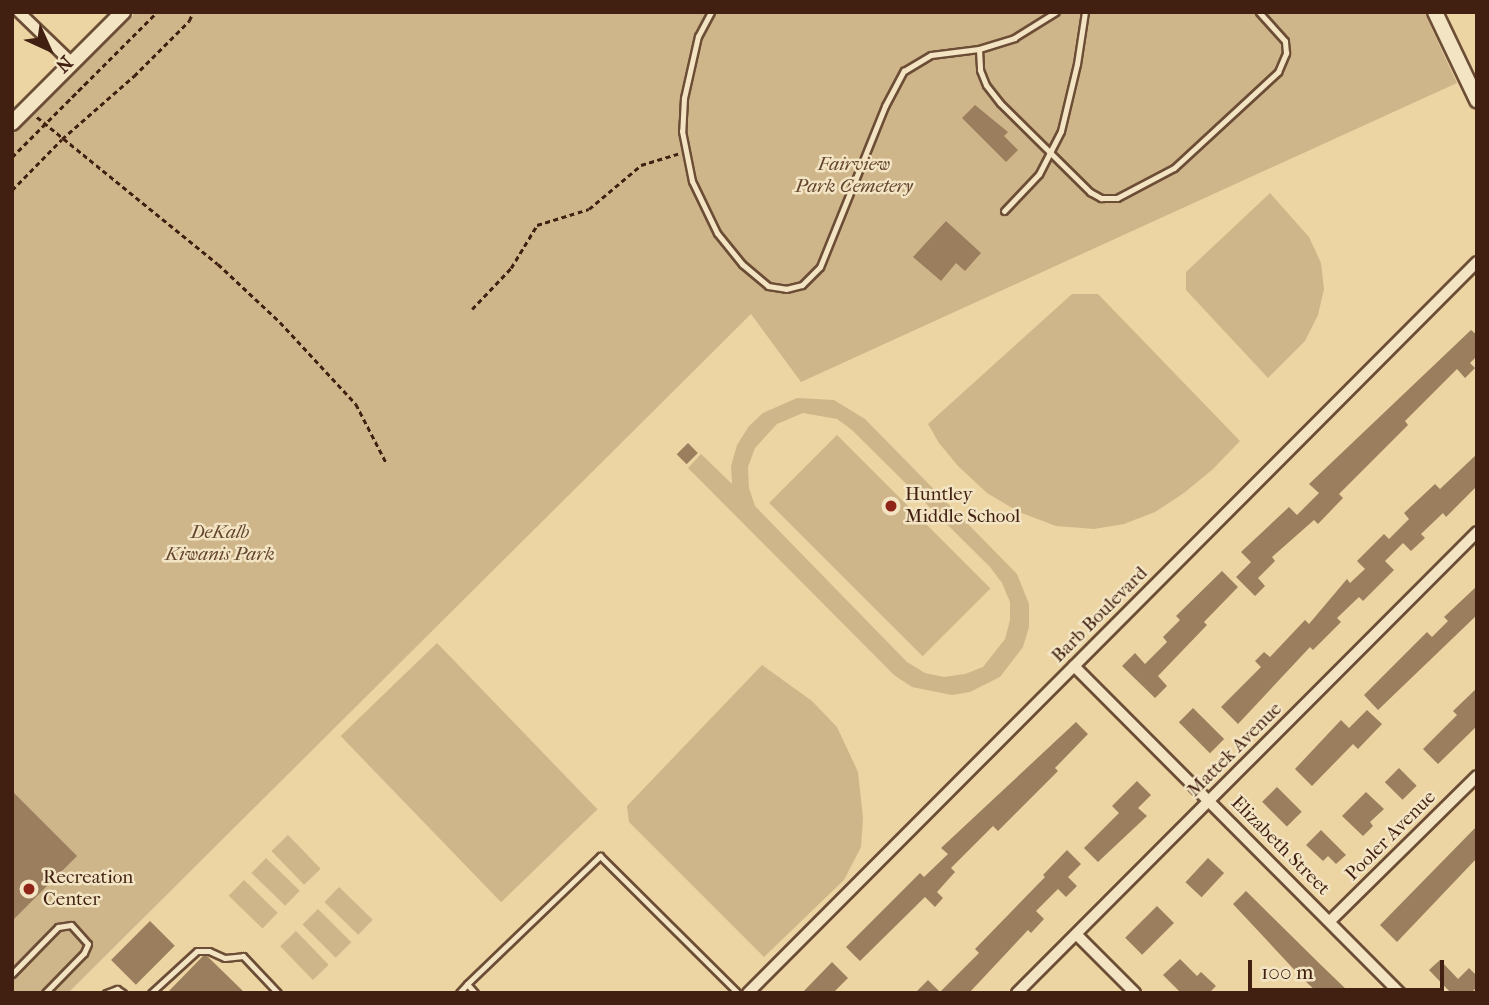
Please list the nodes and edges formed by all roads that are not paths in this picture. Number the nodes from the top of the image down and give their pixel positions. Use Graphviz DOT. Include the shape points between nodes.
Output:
graph roads {
  1 [pos="19,12"];
  2 [pos="122,12"];
  3 [pos="710,12"];
  4 [pos="1056,12"];
  5 [pos="1085,12"];
  6 [pos="1259,12"];
  7 [pos="1435,12"];
  8 [pos="979,49"];
  9 [pos="72,63"];
  10 [pos="1477,100"];
  11 [pos="12,122"];
  12 [pos="1051,152"];
  13 [pos="1004,211"];
  14 [pos="1477,262"];
  15 [pos="1477,533"];
  16 [pos="1074,666"];
  17 [pos="1477,776"];
  18 [pos="1209,801"];
  19 [pos="1331,921"];
  20 [pos="1077,934"];
  21 [pos="12,974"];
  22 [pos="467,984"];
  23 [pos="45,993"];
  24 [pos="106,993"];
  25 [pos="123,993"];
  26 [pos="151,993"];
  27 [pos="278,993"];
  28 [pos="459,993"];
  29 [pos="475,993"];
  30 [pos="738,993"];
  31 [pos="748,993"];
  32 [pos="1017,993"];
  33 [pos="1135,993"];
  34 [pos="1400,993"];
  1 -- 9 [label="street"];
  2 -- 9 [label="street"];
  3 -- 8 [label="lane" via="689,71 682,131 692,181 710,220 742,264 768,286 786,289 802,285 815,274 904,71 931,55"];
  4 -- 8 [label="lane" via="1014,38"];
  5 -- 12 [label="lane" via="1068,103"];
  6 -- 12 [label="lane" via="1285,41 1283,64 1160,178 1117,198 1101,198"];
  7 -- 10 [label="street"];
  8 -- 12 [label="lane" via="986,85"];
  9 -- 11 [label="street"];
  12 -- 13 [label="lane" via="1039,174"];
  14 -- 16 [label="street, Barb Boulevard"];
  15 -- 18 [label="street, Mattek Avenue"];
  16 -- 18 [label="street, Elizabeth Street"];
  16 -- 31 [label="street, Barb Boulevard"];
  17 -- 19 [label="street, Pooler Avenue"];
  18 -- 19 [label="street, Elizabeth Street"];
  18 -- 20 [label="street, Mattek Avenue"];
  19 -- 34 [label="street, Elizabeth Street"];
  20 -- 32 [label="street, Mattek Avenue"];
  20 -- 33 [label="street"];
  21 -- 23 [label="lane" via="58,927 71,925 88,944"];
  22 -- 28 [label="lane"];
  22 -- 29 [label="lane"];
  22 -- 30 [label="lane" via="600,856"];
  24 -- 25 [label="lane" via="117,989"];
  26 -- 27 [label="lane" via="197,951 209,951 225,958 243,956"];
}
